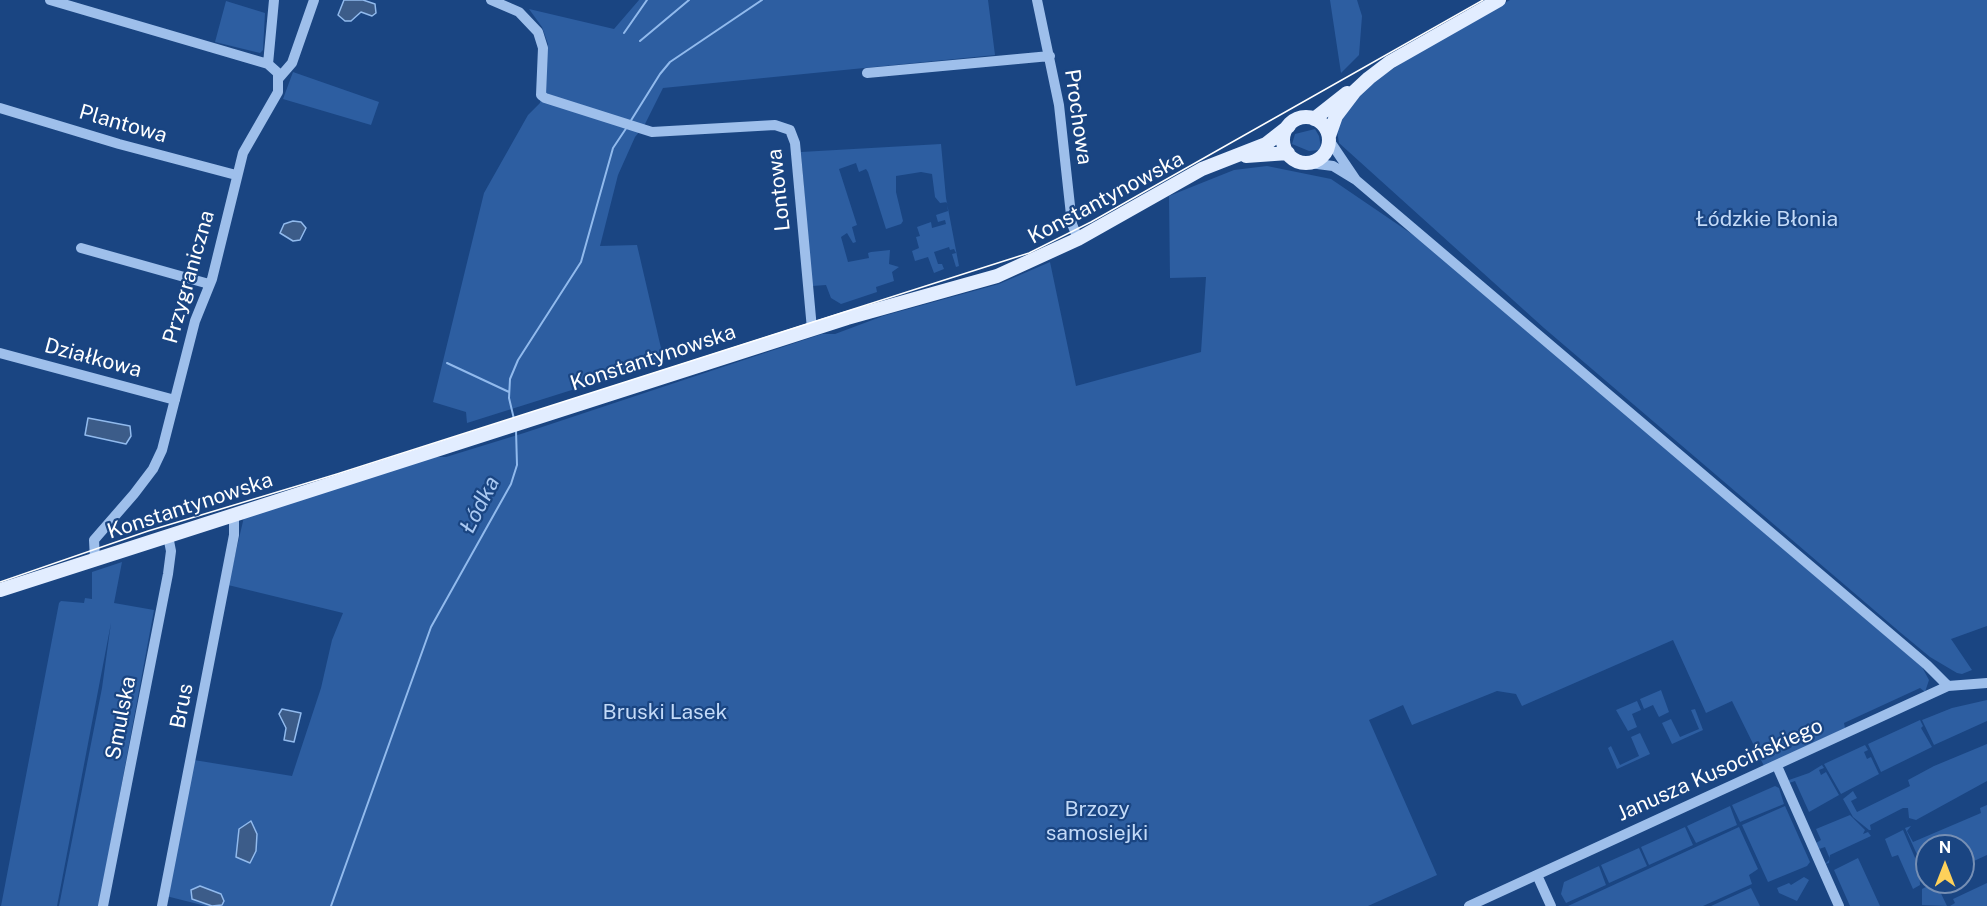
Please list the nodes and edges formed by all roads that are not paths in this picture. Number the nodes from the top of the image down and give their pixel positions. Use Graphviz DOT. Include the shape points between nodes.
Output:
graph roads {
  1 [pos="50,0"];
  2 [pos="274,0"];
  3 [pos="314,0"];
  4 [pos="491,0"];
  5 [pos="1037,0"];
  6 [pos="1499,0"];
  7 [pos="1050,56"];
  8 [pos="268,64"];
  9 [pos="867,73"];
  10 [pos="279,78"];
  11 [pos="1355,91"];
  12 [pos="0,108"];
  13 [pos="1314,119"];
  14 [pos="1289,126"];
  15 [pos="1329,138"];
  16 [pos="1288,153"];
  17 [pos="1241,155"];
  18 [pos="1310,163"];
  19 [pos="236,175"];
  20 [pos="1356,180"];
  21 [pos="1078,239"];
  22 [pos="81,248"];
  23 [pos="209,284"];
  24 [pos="812,329"];
  25 [pos="0,353"];
  26 [pos="175,400"];
  27 [pos="234,514"];
  28 [pos="168,536"];
  29 [pos="95,559"];
  30 [pos="0,590"];
  31 [pos="1985,681"];
  32 [pos="1948,687"];
  33 [pos="1778,766"];
  34 [pos="1537,875"];
  35 [pos="103,906"];
  36 [pos="162,906"];
  37 [pos="1469,906"];
  38 [pos="1551,906"];
  39 [pos="1839,906"];
  1 -- 8 [label="street"];
  2 -- 8 [label="street"];
  3 -- 10 [label="street, Przygraniczna" via="292,63"];
  4 -- 24 [label="street, Lontowa" via="519,12 538,32 543,48 541,95 638,129 668,133 775,125 790,130 795,143"];
  5 -- 7 [label="street, Prochowa"];
  6 -- 11 [label="main road" via="1390,63"];
  7 -- 9 [label="street"];
  7 -- 21 [label="street, Prochowa" via="1064,135 1072,225"];
  8 -- 10 [label="street"];
  10 -- 19 [label="street, Przygraniczna" via="275,98 243,153"];
  11 -- 13 [label="main road" via="1345,94"];
  11 -- 15 [label="main road" via="1334,120"];
  12 -- 19 [label="street, Plantowa"];
  13 -- 14 [label="main road" via="1299,119"];
  13 -- 15 [label="main road" via="1324,126"];
  14 -- 16 [label="main road" via="1284,140"];
  14 -- 17 [label="main road, Konstantynowska" via="1272,140"];
  15 -- 18 [label="main road" via="1322,156"];
  15 -- 20 [label="street"];
  16 -- 17 [label="main road, Konstantynowska"];
  16 -- 18 [label="main road" via="1299,162"];
  17 -- 21 [label="main road, Konstantynowska" via="1196,172"];
  18 -- 20 [label="street" via="1326,164"];
  19 -- 23 [label="street, Przygraniczna"];
  20 -- 32 [label="street" via="1928,665"];
  21 -- 24 [label="main road, Konstantynowska" via="997,276"];
  22 -- 23 [label="street"];
  23 -- 26 [label="street, Przygraniczna" via="195,321"];
  24 -- 27 [label="main road, Konstantynowska"];
  25 -- 26 [label="street, Działkowa"];
  26 -- 29 [label="street, Przygraniczna" via="153,469 94,540"];
  27 -- 28 [label="main road, Konstantynowska"];
  27 -- 36 [label="street, Brus" via="234,535"];
  28 -- 29 [label="main road, Konstantynowska"];
  28 -- 35 [label="street, Smulska" via="168,574"];
  29 -- 30 [label="main road, Konstantynowska"];
  31 -- 32 [label="street, Janusza Kusocińskiego"];
  32 -- 33 [label="street, Janusza Kusocińskiego"];
  33 -- 34 [label="street, Janusza Kusocińskiego"];
  33 -- 39 [label="street"];
  34 -- 37 [label="street, Janusza Kusocińskiego"];
  34 -- 38 [label="street"];
}
